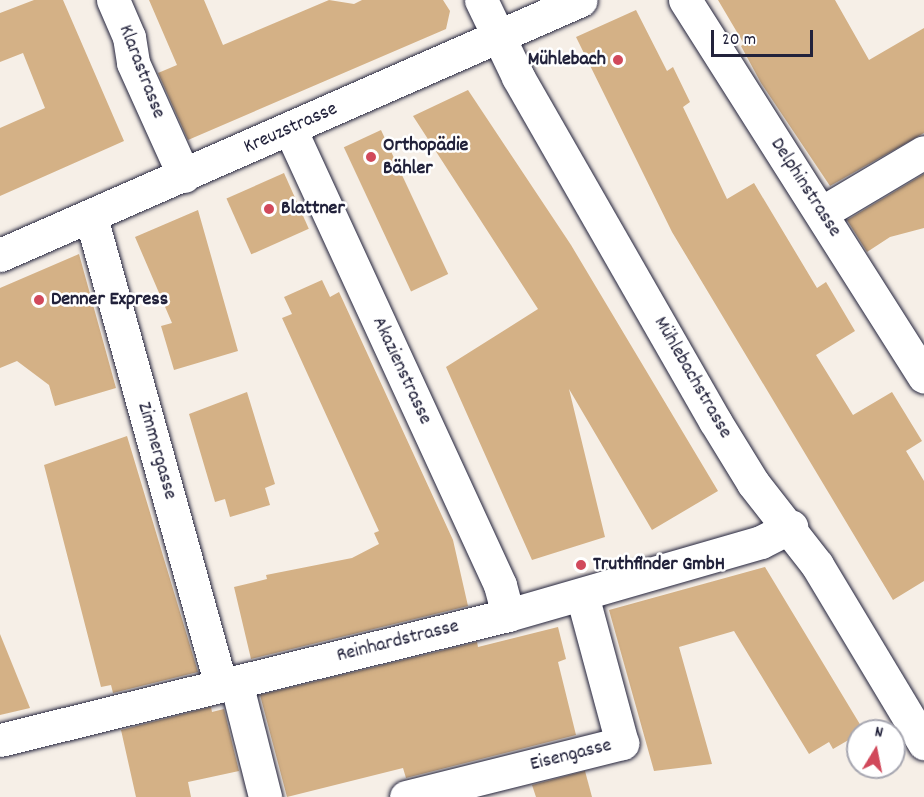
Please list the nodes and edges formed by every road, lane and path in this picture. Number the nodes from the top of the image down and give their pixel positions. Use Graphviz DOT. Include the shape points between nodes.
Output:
graph roads {
  1 [pos="113,0"];
  2 [pos="481,0"];
  3 [pos="581,0"];
  4 [pos="685,0"];
  5 [pos="500,36"];
  6 [pos="290,129"];
  7 [pos="924,152"];
  8 [pos="184,176"];
  9 [pos="823,212"];
  10 [pos="91,217"];
  11 [pos="0,255"];
  12 [pos="924,377"];
  13 [pos="791,527"];
  14 [pos="582,595"];
  15 [pos="508,615"];
  16 [pos="229,684"];
  17 [pos="0,740"];
  18 [pos="924,743"];
  19 [pos="265,797"];
  20 [pos="405,797"];
  1 -- 8 [label="street, Klarastrasse" via="129,37 134,63"];
  2 -- 5 [label="street, Mühlebachstrasse"];
  3 -- 5 [label="street, Kreuzstrasse"];
  4 -- 9 [label="street, Delphinstrasse"];
  5 -- 6 [label="street, Kreuzstrasse"];
  5 -- 13 [label="street, Mühlebachstrasse" via="518,76 715,420 753,483"];
  6 -- 8 [label="street, Kreuzstrasse"];
  6 -- 15 [label="street, Akazienstrasse" via="500,585"];
  7 -- 9 [label="street"];
  8 -- 10 [label="street, Kreuzstrasse"];
  9 -- 12 [label="street, Delphinstrasse"];
  10 -- 11 [label="street, Kreuzstrasse"];
  10 -- 16 [label="street, Zimmergasse"];
  13 -- 14 [label="street, Reinhardstrasse" via="761,542"];
  13 -- 18 [label="street, Mühlebachstrasse"];
  14 -- 15 [label="street, Reinhardstrasse"];
  14 -- 20 [label="street, Eisengasse" via="622,743"];
  15 -- 16 [label="street, Reinhardstrasse"];
  16 -- 17 [label="street, Reinhardstrasse"];
  16 -- 19 [label="street, Zimmergasse"];
}
